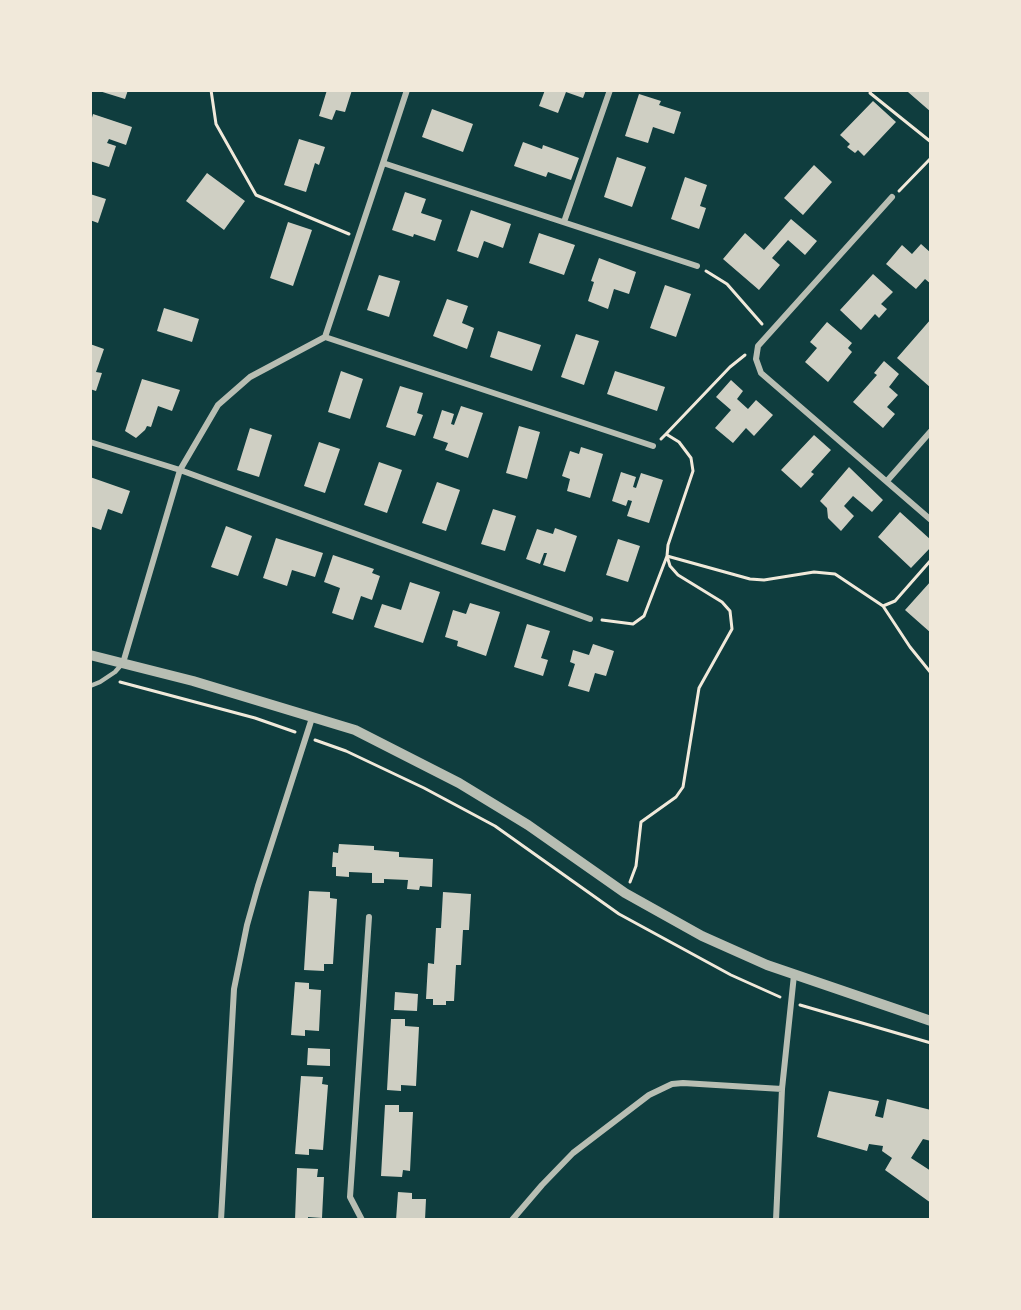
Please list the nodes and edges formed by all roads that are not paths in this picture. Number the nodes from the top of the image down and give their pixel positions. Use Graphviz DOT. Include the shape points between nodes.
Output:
graph roads {
  1 [pos="407,90"];
  2 [pos="609,90"];
  3 [pos="383,163"];
  4 [pos="892,197"];
  5 [pos="564,222"];
  6 [pos="697,266"];
  7 [pos="325,337"];
  8 [pos="931,431"];
  9 [pos="90,442"];
  10 [pos="653,446"];
  11 [pos="180,470"];
  12 [pos="887,481"];
  13 [pos="931,520"];
  14 [pos="590,619"];
  15 [pos="90,655"];
  16 [pos="123,663"];
  17 [pos="90,686"];
  18 [pos="312,718"];
  19 [pos="369,917"];
  20 [pos="794,975"];
  21 [pos="931,1021"];
  22 [pos="782,1089"];
  23 [pos="221,1220"];
  24 [pos="362,1220"];
  25 [pos="512,1220"];
  26 [pos="776,1220"];
  1 -- 3 [label="street"];
  2 -- 5 [label="street"];
  3 -- 5 [label="street"];
  3 -- 7 [label="street"];
  4 -- 12 [label="street" via="758,346 756,359 761,373"];
  5 -- 6 [label="street"];
  7 -- 10 [label="street"];
  7 -- 11 [label="street" via="250,377 218,405"];
  8 -- 12 [label="street"];
  9 -- 11 [label="street"];
  11 -- 14 [label="street"];
  11 -- 16 [label="street"];
  12 -- 13 [label="street"];
  15 -- 16 [label="street"];
  16 -- 17 [label="lane"];
  16 -- 18 [label="street"];
  18 -- 20 [label="street" via="355,730 459,783 528,825 625,893 702,936"];
  18 -- 23 [label="street" via="258,886 234,989"];
  19 -- 24 [label="street" via="350,1197"];
  20 -- 21 [label="street"];
  20 -- 22 [label="street"];
  22 -- 25 [label="street" via="682,1083 649,1095 573,1153"];
  22 -- 26 [label="street"];
}
